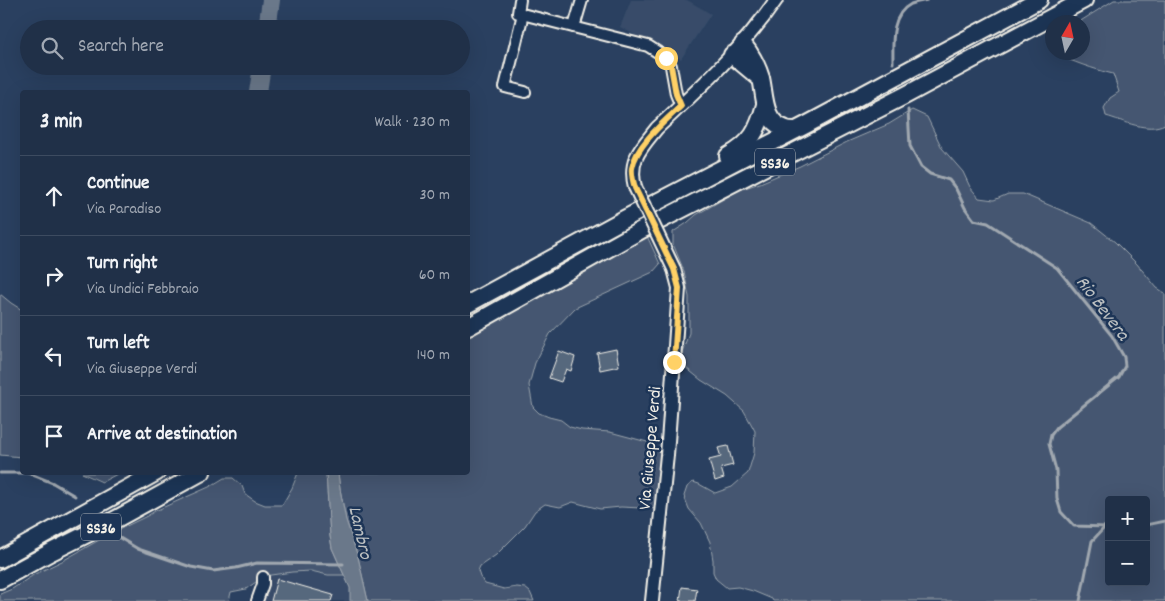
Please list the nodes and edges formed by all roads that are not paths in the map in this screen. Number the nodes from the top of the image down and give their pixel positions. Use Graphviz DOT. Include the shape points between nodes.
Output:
graph roads {
  1 [pos="520,0"];
  2 [pos="582,0"];
  3 [pos="776,0"];
  4 [pos="1039,0"];
  5 [pos="1084,0"];
  6 [pos="523,14"];
  7 [pos="574,27"];
  8 [pos="737,49"];
  9 [pos="525,92"];
  10 [pos="765,105"];
  11 [pos="681,106"];
  12 [pos="795,130"];
  13 [pos="626,218"];
  14 [pos="470,303"];
  15 [pos="470,326"];
  16 [pos="152,475"];
  17 [pos="197,475"];
  18 [pos="0,559"];
  19 [pos="263,577"];
  20 [pos="0,580"];
  21 [pos="257,601"];
  22 [pos="652,601"];
  1 -- 6 [label="street" via="518,13"];
  2 -- 7 [label="street"];
  3 -- 8 [label="street"];
  4 -- 12 [label="highway, SS36"];
  5 -- 15 [label="highway, SS36" via="643,229"];
  6 -- 7 [label="street"];
  6 -- 9 [label="street" via="505,87"];
  7 -- 11 [label="street" via="648,46 658,52 671,66"];
  8 -- 10 [label="highway" via="761,79"];
  8 -- 11 [label="street"];
  10 -- 12 [label="highway" via="777,125"];
  10 -- 13 [label="highway" via="753,136 744,145 655,195"];
  11 -- 22 [label="street, Via Giuseppe Verdi, bridge" via="658,128 638,154 632,169 635,188 674,269 679,288"];
  12 -- 13 [label="highway, SS36"];
  13 -- 14 [label="highway, SS36"];
  16 -- 18 [label="highway, SS36"];
  17 -- 20 [label="highway, SS36"];
  19 -- 21 [label="street"];
}
